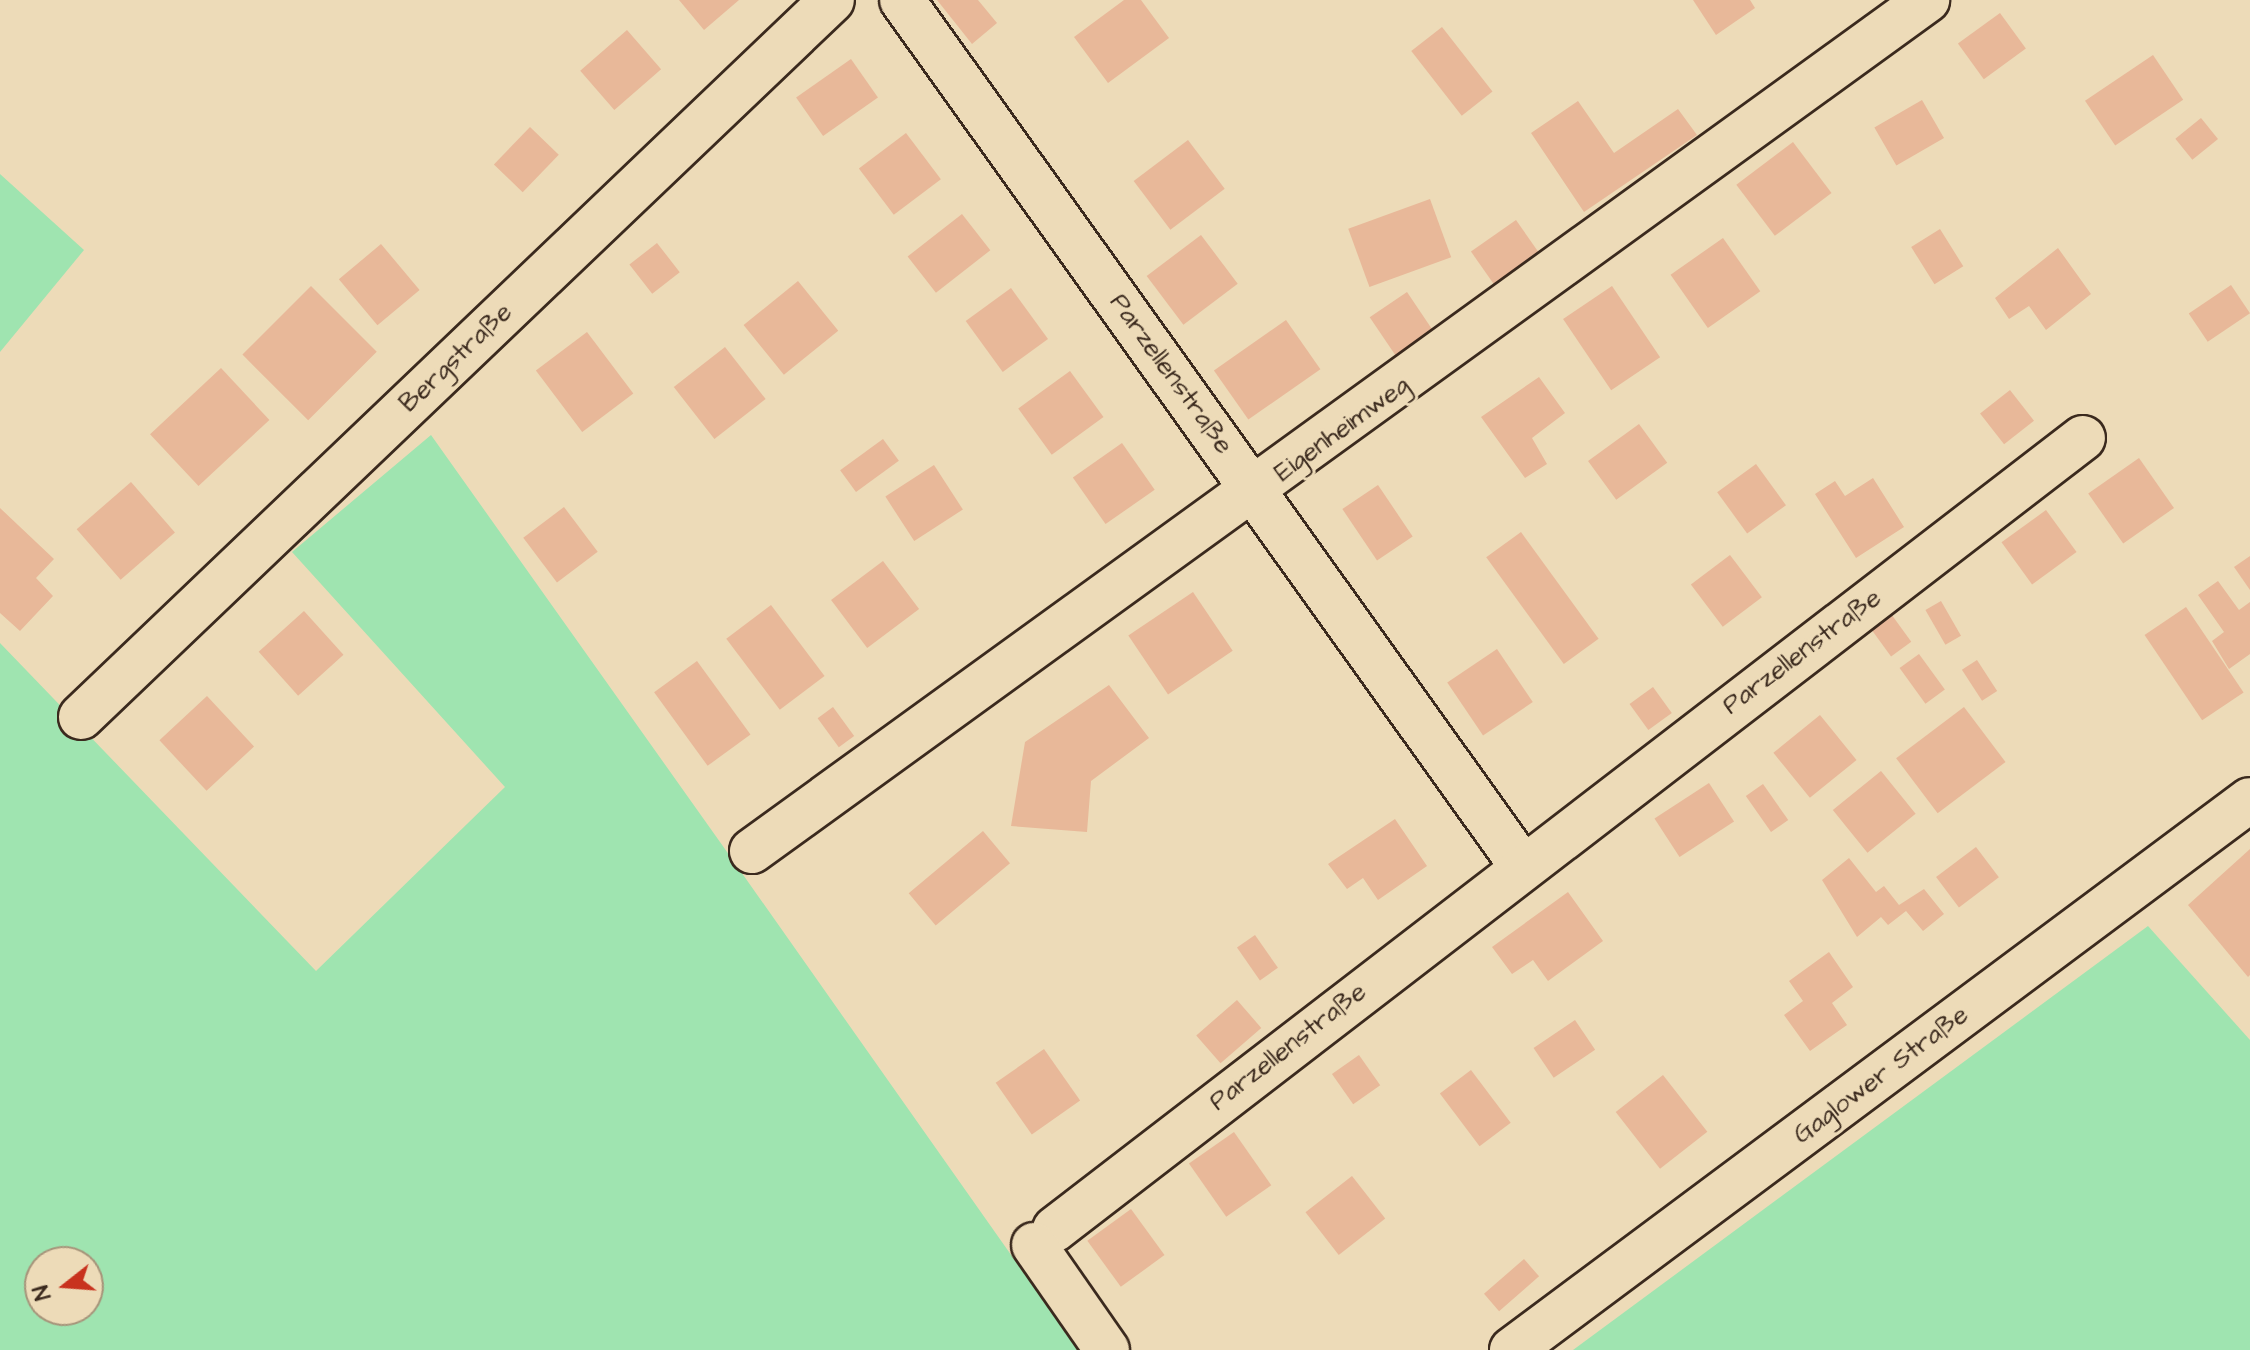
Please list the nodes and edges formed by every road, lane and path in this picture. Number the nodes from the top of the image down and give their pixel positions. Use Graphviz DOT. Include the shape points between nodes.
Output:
graph roads {
  1 [pos="832,0"];
  2 [pos="902,0"];
  3 [pos="1927,0"];
  4 [pos="2083,438"];
  5 [pos="1256,492"];
  6 [pos="81,717"];
  7 [pos="2250,800"];
  8 [pos="752,851"];
  9 [pos="1522,866"];
  10 [pos="1107,1350"];
  11 [pos="1512,1350"];
  1 -- 6 [label="street, Bergstraße"];
  2 -- 5 [label="street, Parzellenstraße"];
  3 -- 5 [label="street, Eigenheimweg"];
  4 -- 9 [label="street, Parzellenstraße"];
  5 -- 8 [label="street, Eigenheimweg"];
  5 -- 9 [label="street, Parzellenstraße"];
  7 -- 11 [label="street, Gaglower Straße"];
  9 -- 10 [label="street, Parzellenstraße" via="1044,1237"];
}
